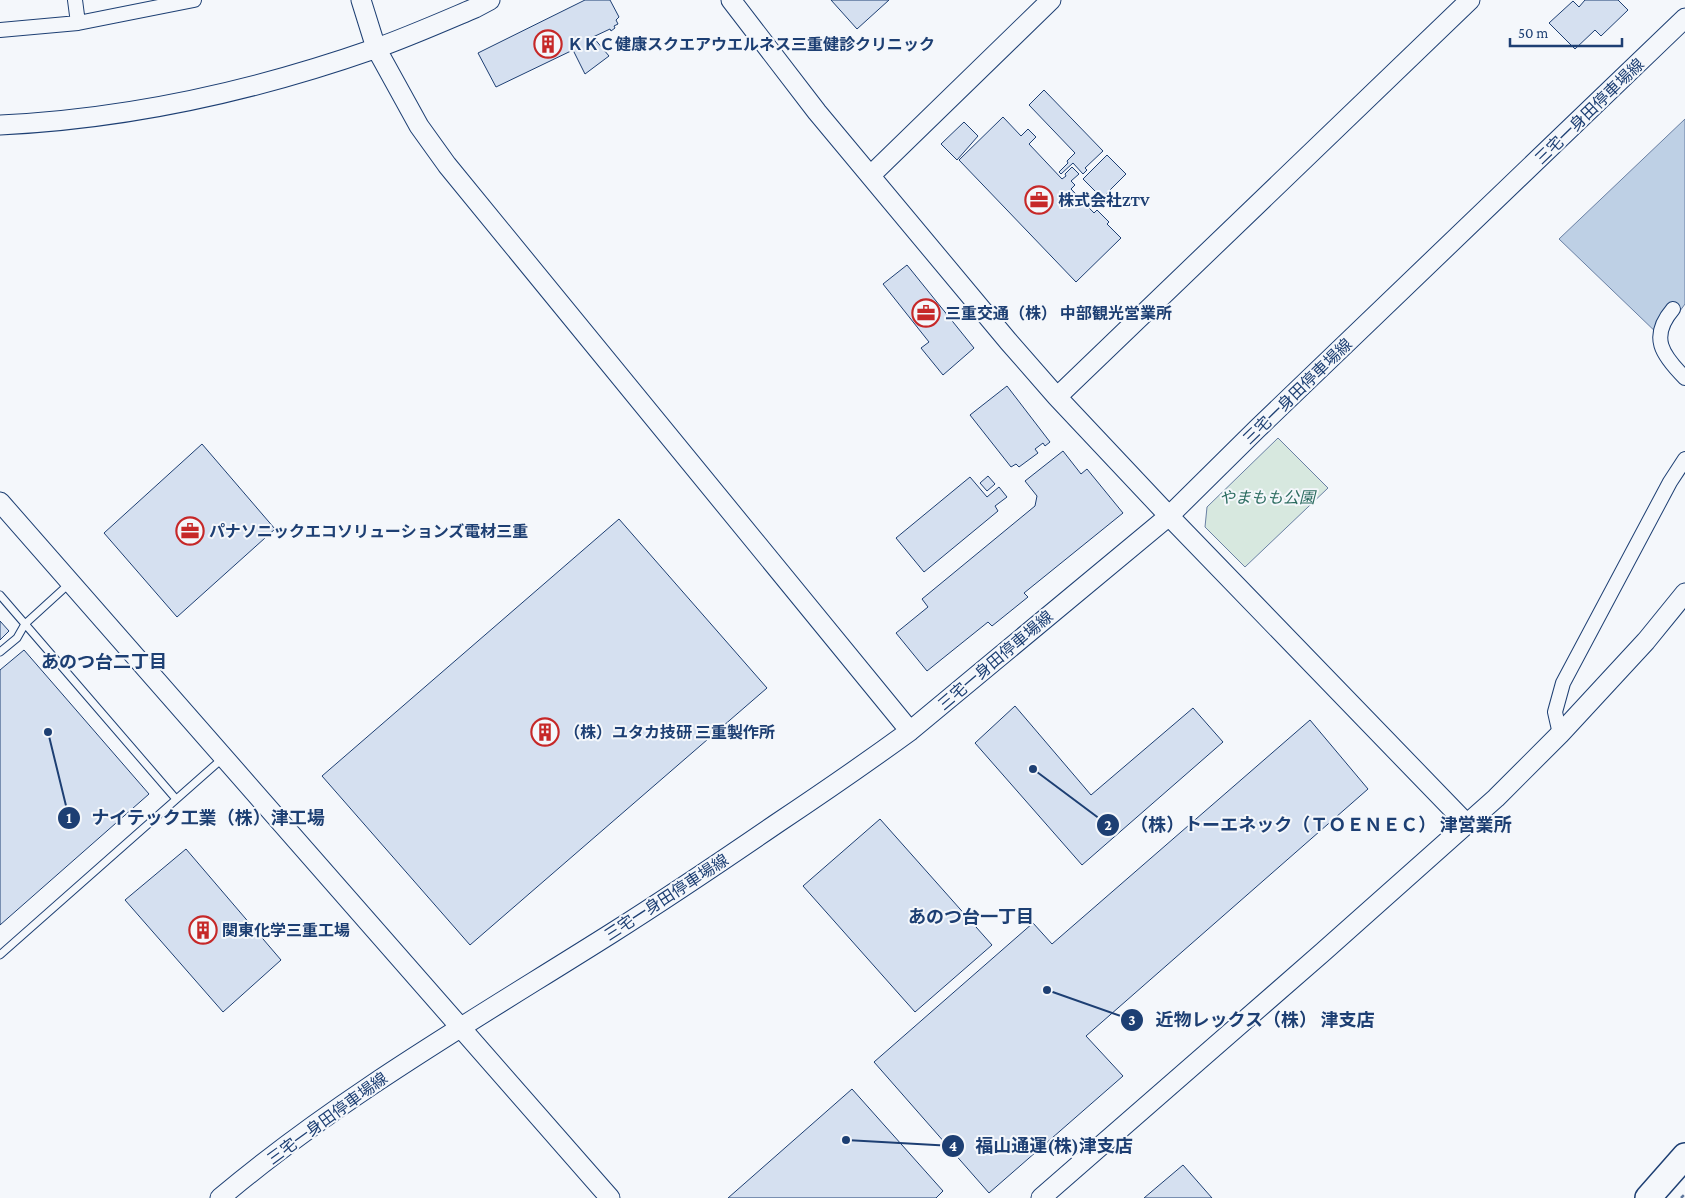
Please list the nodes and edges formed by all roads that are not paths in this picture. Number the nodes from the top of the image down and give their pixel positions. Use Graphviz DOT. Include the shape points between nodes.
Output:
graph roads {
  1 [pos="75,0"];
  2 [pos="194,0"];
  3 [pos="361,0"];
  4 [pos="490,0"];
  5 [pos="731,0"];
  6 [pos="1051,0"];
  7 [pos="1470,0"];
  8 [pos="1685,18"];
  9 [pos="78,22"];
  10 [pos="0,30"];
  11 [pos="376,48"];
  12 [pos="0,125"];
  13 [pos="871,175"];
  14 [pos="1673,309"];
  15 [pos="1685,378"];
  16 [pos="1057,397"];
  17 [pos="1685,459"];
  18 [pos="0,502"];
  19 [pos="1169,516"];
  20 [pos="71,583"];
  21 [pos="1685,593"];
  22 [pos="0,595"];
  23 [pos="26,624"];
  24 [pos="0,652"];
  25 [pos="910,731"];
  26 [pos="1560,734"];
  27 [pos="224,758"];
  28 [pos="176,800"];
  29 [pos="1466,823"];
  30 [pos="0,954"];
  31 [pos="461,1027"];
  32 [pos="1685,1156"];
  33 [pos="220,1198"];
  34 [pos="610,1198"];
  35 [pos="1041,1198"];
  36 [pos="1648,1198"];
  1 -- 9 [label="street"];
  2 -- 9 [label="street"];
  3 -- 11 [label="street"];
  4 -- 11 [label="street"];
  5 -- 13 [label="street" via="817,112"];
  6 -- 13 [label="street"];
  7 -- 16 [label="street"];
  8 -- 19 [label="street, 三宅一身田停車場線"];
  9 -- 10 [label="street"];
  11 -- 12 [label="street" via="275,80 192,100 139,110"];
  11 -- 25 [label="street" via="419,126 447,166"];
  13 -- 16 [label="street"];
  14 -- 15 [label="street" via="1660,330 1663,353"];
  16 -- 19 [label="street"];
  17 -- 26 [label="street" via="1563,683 1555,712"];
  18 -- 20 [label="street"];
  19 -- 25 [label="street, 三宅一身田停車場線"];
  19 -- 29 [label="street"];
  20 -- 23 [label="lane"];
  20 -- 27 [label="street"];
  21 -- 26 [label="street" via="1646,641"];
  22 -- 23 [label="lane"];
  23 -- 24 [label="lane" via="17,638"];
  23 -- 28 [label="lane"];
  25 -- 31 [label="street, 三宅一身田停車場線" via="692,882"];
  26 -- 29 [label="street" via="1523,773"];
  27 -- 28 [label="lane"];
  27 -- 31 [label="street"];
  28 -- 30 [label="lane"];
  29 -- 35 [label="street"];
  31 -- 33 [label="street, 三宅一身田停車場線" via="316,1125"];
  31 -- 34 [label="street"];
  32 -- 36 [label="highway"];
}
